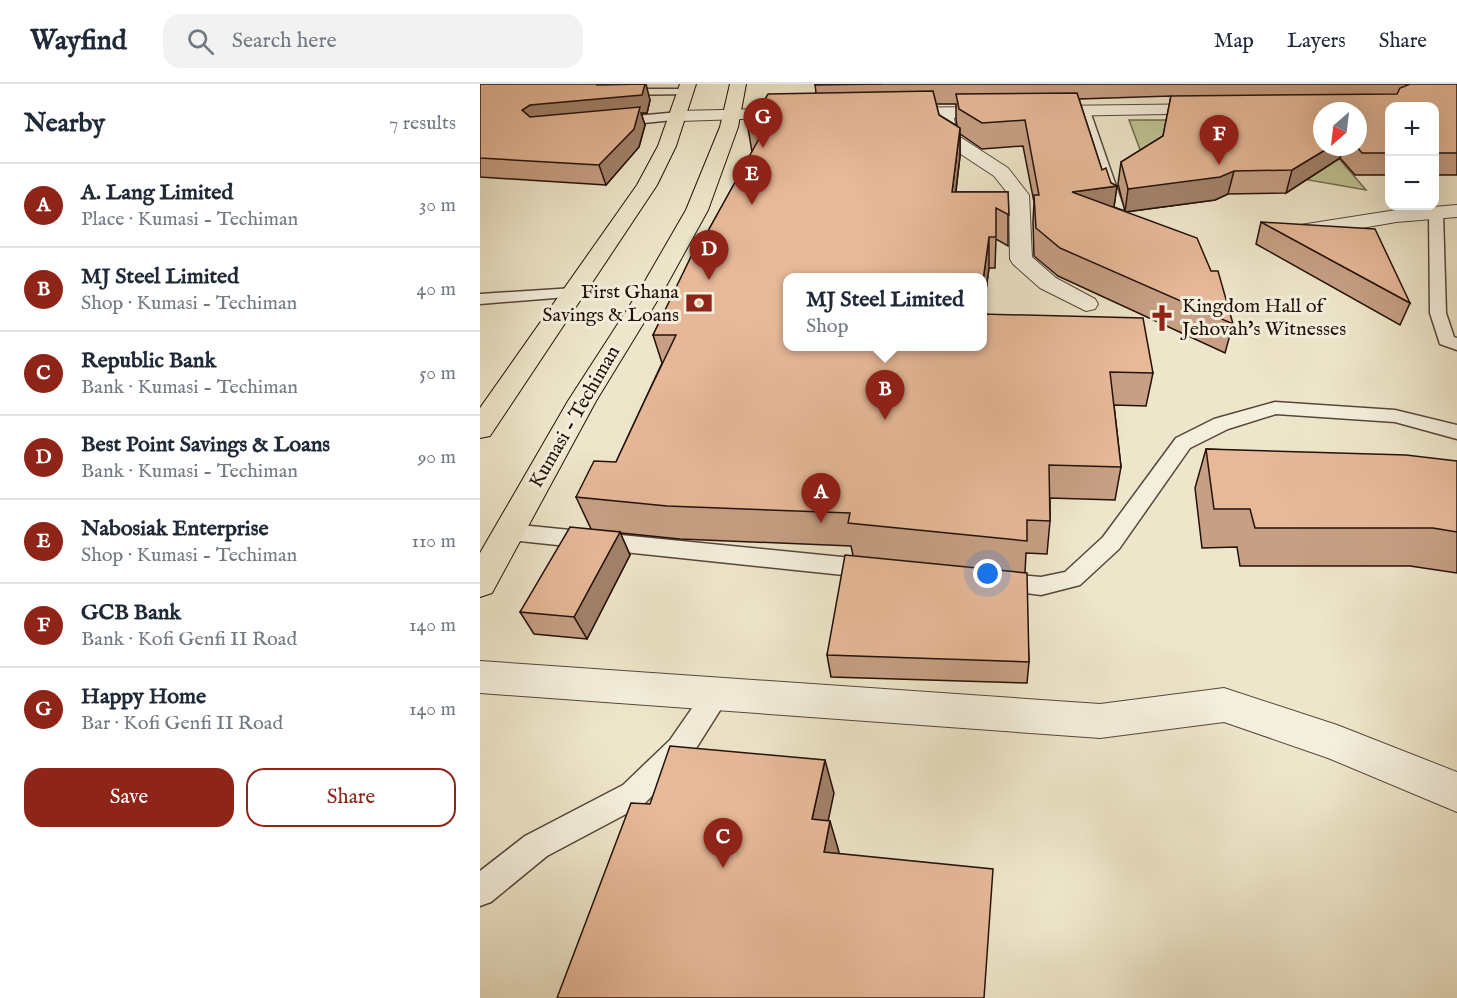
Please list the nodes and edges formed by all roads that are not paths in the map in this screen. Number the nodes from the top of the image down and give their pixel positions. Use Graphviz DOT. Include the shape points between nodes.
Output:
graph roads {
  1 [pos="738,84"];
  2 [pos="687,88"];
  3 [pos="604,93"];
  4 [pos="1230,109"];
  5 [pos="1084,111"];
  6 [pos="944,112"];
  7 [pos="734,113"];
  8 [pos="816,113"];
  9 [pos="874,113"];
  10 [pos="679,116"];
  11 [pos="596,124"];
  12 [pos="1117,209"];
  13 [pos="1446,212"];
  14 [pos="1294,233"];
  15 [pos="574,293"];
  16 [pos="480,300"];
  17 [pos="1086,304"];
  18 [pos="1457,345"];
  19 [pos="484,416"];
  20 [pos="1457,432"];
  21 [pos="510,532"];
  22 [pos="887,571"];
  23 [pos="982,580"];
  24 [pos="480,584"];
  25 [pos="480,677"];
  26 [pos="715,696"];
  27 [pos="1457,792"];
  28 [pos="480,891"];
  1 -- 7 [label="highway, Kumasi - Techiman"];
  2 -- 3 [label="lane"];
  2 -- 10 [label="highway"];
  4 -- 5 [label="street"];
  5 -- 6 [label="street"];
  5 -- 12 [label="lane"];
  6 -- 9 [label="street"];
  6 -- 17 [label="street" via="948,137 1000,172 1019,195 1021,259 1048,283"];
  7 -- 8 [label="street"];
  7 -- 10 [label="street"];
  7 -- 21 [label="highway, Kumasi - Techiman" via="720,162 702,199"];
  10 -- 11 [label="lane"];
  10 -- 15 [label="highway" via="647,185"];
  13 -- 14 [label="street"];
  13 -- 18 [label="lane" via="1438,313 1446,340"];
  15 -- 16 [label="lane"];
  15 -- 19 [label="highway"];
  20 -- 23 [label="lane" via="1395,416 1275,408 1221,424 1183,443 1111,543 1072,579 1041,586"];
  21 -- 22 [label="lane"];
  21 -- 24 [label="highway, Kumasi - Techiman"];
  25 -- 26 [label="street"];
  26 -- 27 [label="street" via="1100,721 1224,705"];
  26 -- 28 [label="lane" via="680,749 633,795 536,846"];
}
